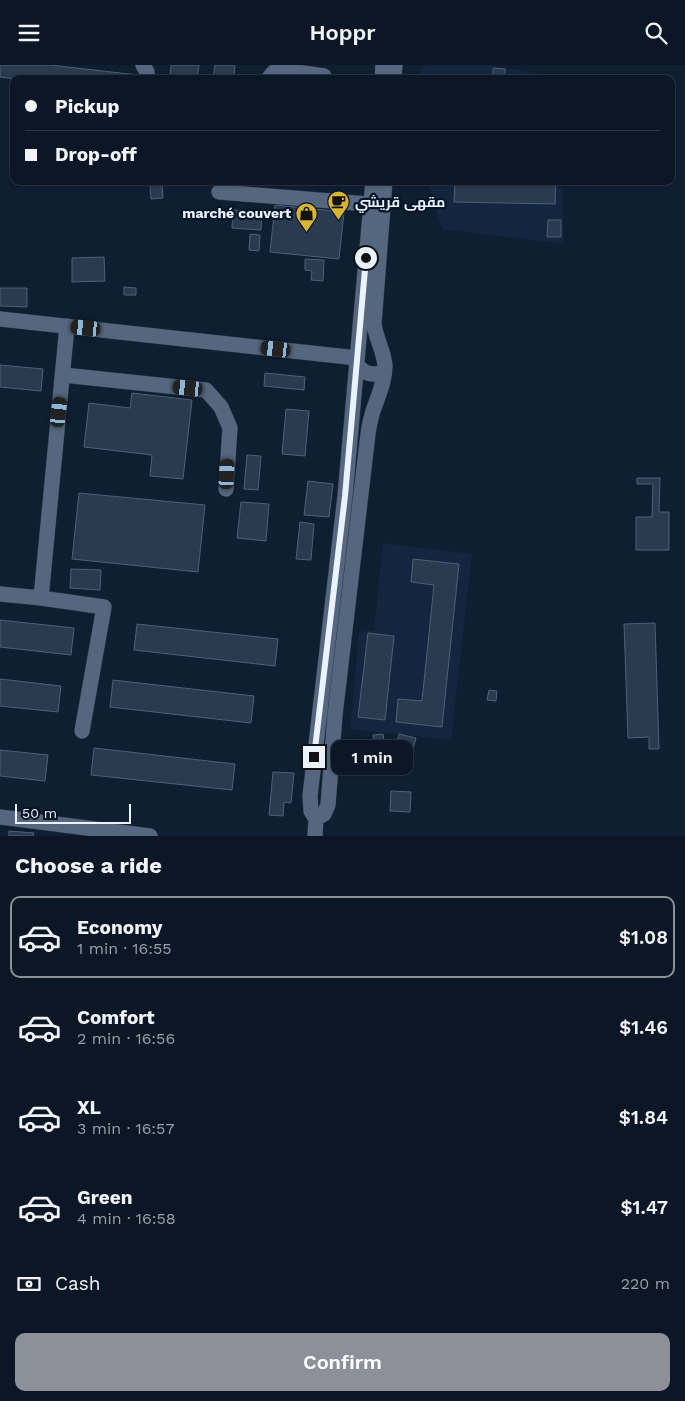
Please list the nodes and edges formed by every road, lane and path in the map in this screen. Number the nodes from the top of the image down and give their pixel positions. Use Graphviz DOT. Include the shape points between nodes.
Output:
graph roads {
  1 [pos="324,73"];
  2 [pos="272,75"];
  3 [pos="373,185"];
  4 [pos="384,185"];
  5 [pos="219,192"];
  6 [pos="377,205"];
  7 [pos="0,319"];
  8 [pos="67,326"];
  9 [pos="380,346"];
  10 [pos="357,356"];
  11 [pos="384,371"];
  12 [pos="63,375"];
  13 [pos="226,489"];
  14 [pos="0,594"];
  15 [pos="41,597"];
  16 [pos="82,731"];
  17 [pos="0,817"];
  18 [pos="316,819"];
  19 [pos="57,830"];
  20 [pos="150,836"];
  21 [pos="315,836"];
  1 -- 2 [label="street" via="283,70"];
  3 -- 6 [label="street"];
  4 -- 6 [label="street"];
  5 -- 6 [label="street"];
  6 -- 9 [label="street" via="374,324"];
  6 -- 10 [label="street"];
  7 -- 8 [label="street"];
  8 -- 10 [label="street"];
  8 -- 12 [label="street"];
  9 -- 10 [label="street" via="364,343"];
  9 -- 11 [label="street"];
  10 -- 11 [label="street" via="359,368 368,374"];
  10 -- 18 [label="street" via="345,496 309,801"];
  11 -- 18 [label="street" via="369,428 335,715 328,805 324,814"];
  12 -- 13 [label="street" via="206,389 221,407 230,428"];
  12 -- 15 [label="street"];
  14 -- 15 [label="street"];
  15 -- 16 [label="street" via="104,607"];
  17 -- 19 [label="street"];
  18 -- 21 [label="street"];
  19 -- 20 [label="street"];
}
